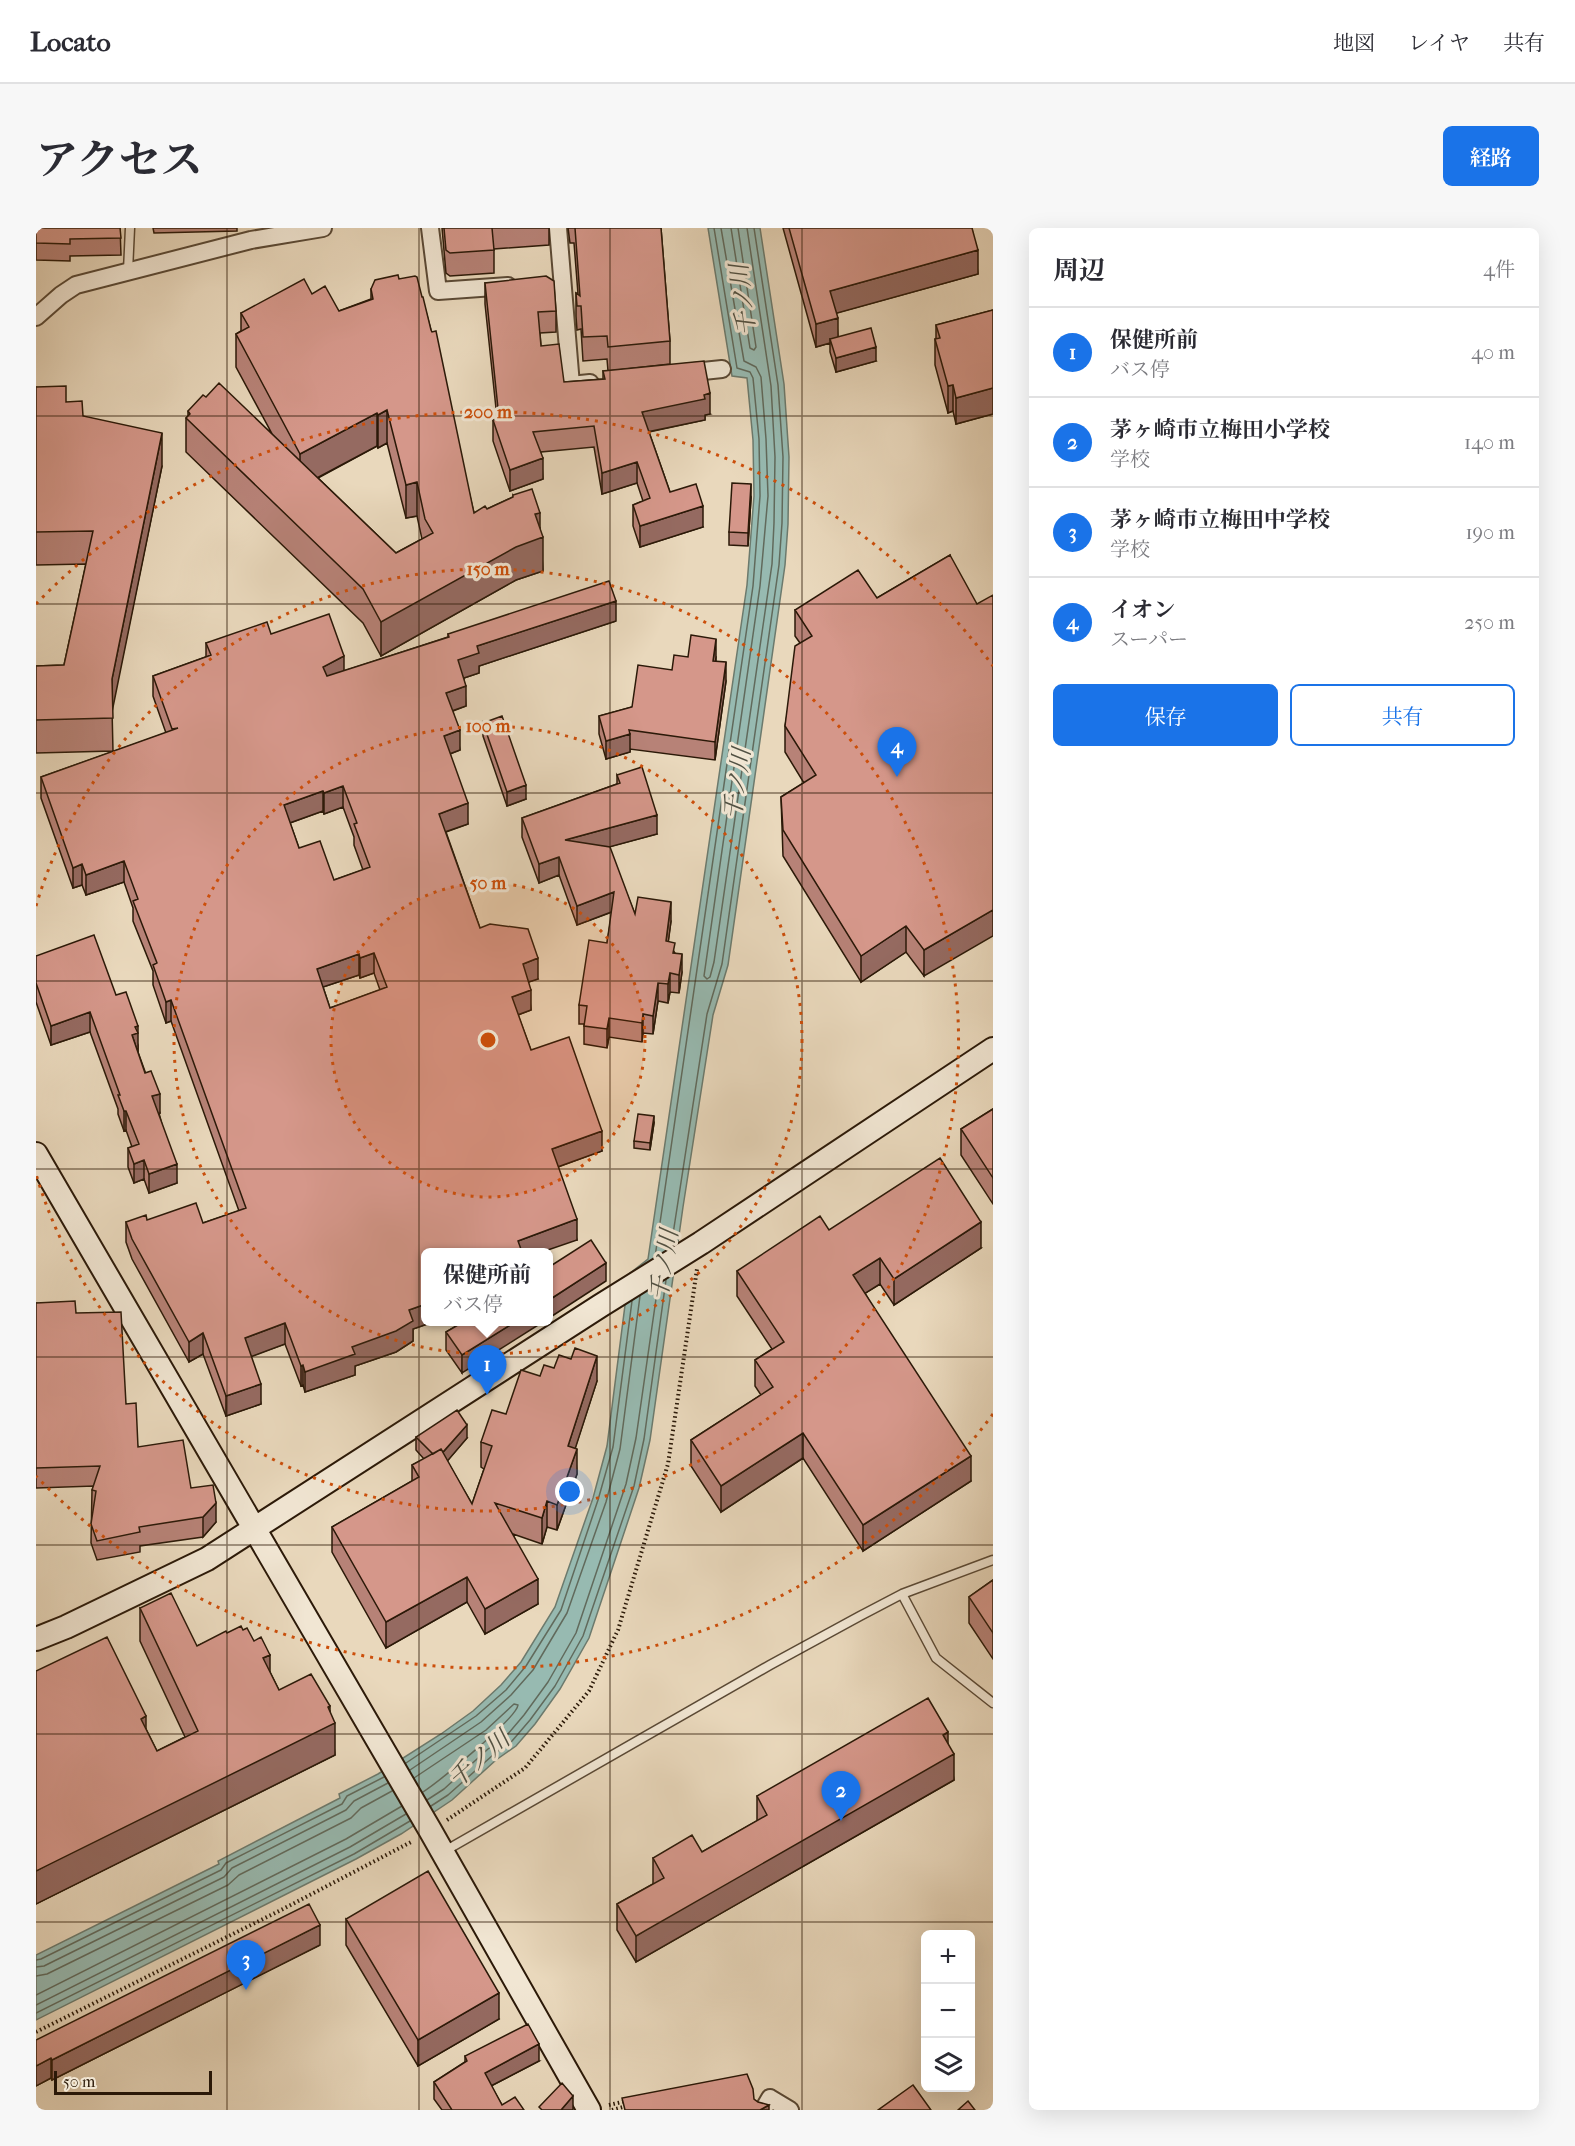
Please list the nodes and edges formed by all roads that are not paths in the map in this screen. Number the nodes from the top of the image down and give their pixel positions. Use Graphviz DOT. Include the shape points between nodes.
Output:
graph roads {
  1 [pos="130,228"];
  2 [pos="323,228"];
  3 [pos="430,228"];
  4 [pos="558,228"];
  5 [pos="250,234"];
  6 [pos="128,272"];
  7 [pos="528,285"];
  8 [pos="36,317"];
  9 [pos="722,369"];
  10 [pos="664,375"];
  11 [pos="606,381"];
  12 [pos="993,1049"];
  13 [pos="36,1154"];
  14 [pos="254,1530"];
  15 [pos="993,1560"];
  16 [pos="902,1594"];
  17 [pos="36,1639"];
  18 [pos="993,1702"];
  19 [pos="442,1852"];
  20 [pos="599,2108"];
  21 [pos="763,2110"];
  22 [pos="790,2110"];
  1 -- 6 [label="lane"];
  2 -- 5 [label="street"];
  3 -- 7 [label="street" via="438,291"];
  4 -- 11 [label="street" via="557,283 571,385"];
  5 -- 6 [label="street"];
  6 -- 8 [label="street" via="76,285"];
  9 -- 10 [label="street"];
  12 -- 14 [label="street" via="701,1243"];
  13 -- 14 [label="street"];
  14 -- 17 [label="street" via="207,1559"];
  14 -- 19 [label="street"];
  15 -- 16 [label="lane"];
  16 -- 18 [label="lane" via="936,1658"];
  16 -- 19 [label="lane"];
  19 -- 20 [label="street"];
  21 -- 22 [label="street" via="770,2098"];
}
